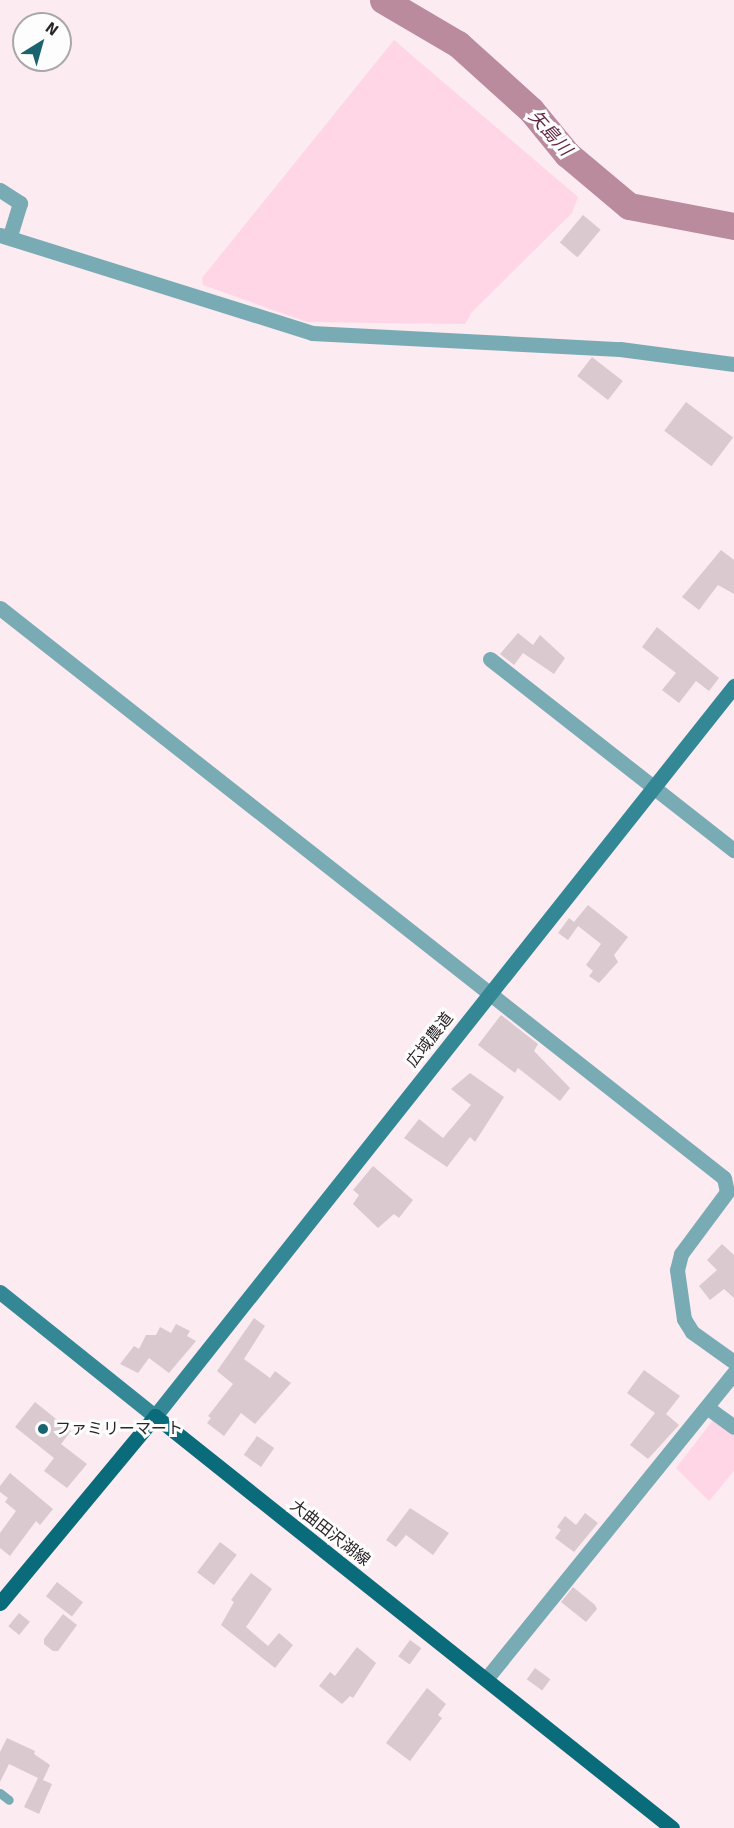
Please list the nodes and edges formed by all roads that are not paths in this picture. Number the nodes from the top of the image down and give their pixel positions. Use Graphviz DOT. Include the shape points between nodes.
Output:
graph roads {
  1 [pos="0,190"];
  2 [pos="5,235"];
  3 [pos="734,364"];
  4 [pos="0,608"];
  5 [pos="490,659"];
  6 [pos="734,686"];
  7 [pos="653,787"];
  8 [pos="734,850"];
  9 [pos="488,995"];
  10 [pos="0,1292"];
  11 [pos="734,1362"];
  12 [pos="734,1373"];
  13 [pos="708,1408"];
  14 [pos="155,1416"];
  15 [pos="734,1427"];
  16 [pos="0,1603"];
  17 [pos="486,1679"];
  18 [pos="0,1793"];
  19 [pos="9,1800"];
  20 [pos="672,1828"];
  1 -- 2 [label="street" via="20,203"];
  2 -- 3 [label="street" via="312,333 620,349"];
  4 -- 9 [label="street"];
  5 -- 7 [label="street"];
  6 -- 7 [label="street, 広域農道"];
  7 -- 8 [label="street"];
  7 -- 9 [label="street, 広域農道"];
  9 -- 11 [label="street" via="724,1178 728,1192 681,1254 677,1270 684,1319 692,1332"];
  9 -- 14 [label="street, 広域農道"];
  10 -- 14 [label="street"];
  12 -- 13 [label="street"];
  13 -- 15 [label="street"];
  13 -- 17 [label="street"];
  14 -- 16 [label="main road"];
  14 -- 17 [label="main road, 大曲田沢湖線"];
  17 -- 20 [label="main road, 大曲田沢湖線"];
  18 -- 19 [label="lane"];
}
